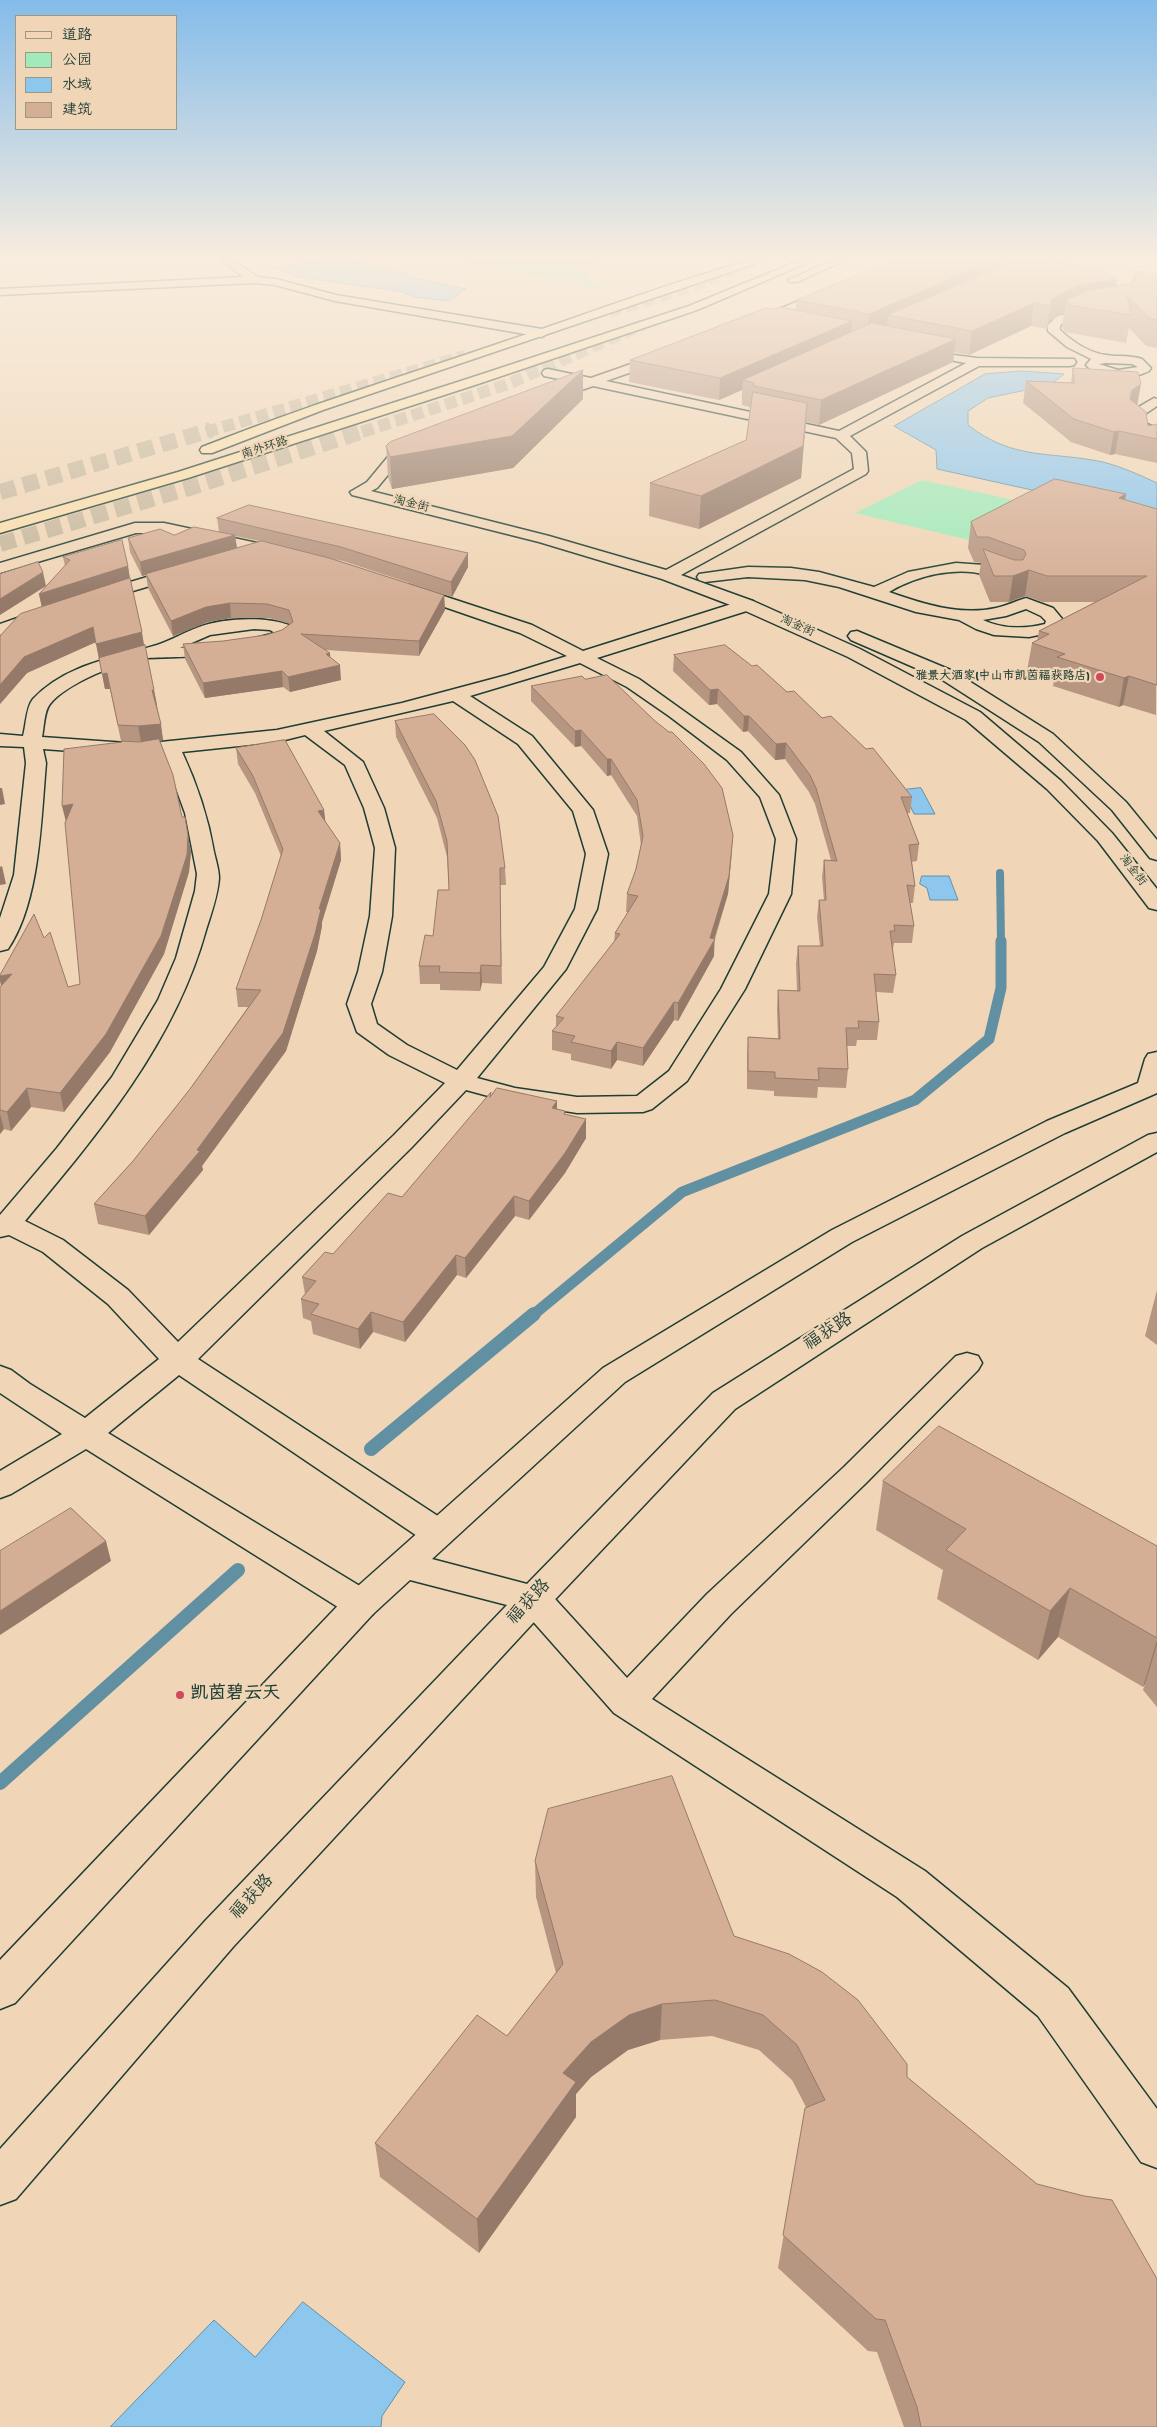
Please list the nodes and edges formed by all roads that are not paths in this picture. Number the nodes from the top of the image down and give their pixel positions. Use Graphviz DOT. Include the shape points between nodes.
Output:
graph roads {
  1 [pos="423,373"];
  2 [pos="460,373"];
  3 [pos="495,373"];
  4 [pos="549,373"];
  5 [pos="617,373"];
  6 [pos="957,373"];
  7 [pos="1139,373"];
  8 [pos="544,375"];
  9 [pos="1135,377"];
  10 [pos="590,383"];
  11 [pos="1152,400"];
  12 [pos="734,401"];
  13 [pos="537,402"];
  14 [pos="716,409"];
  15 [pos="411,414"];
  16 [pos="1157,433"];
  17 [pos="841,435"];
  18 [pos="429,440"];
  19 [pos="281,444"];
  20 [pos="207,450"];
  21 [pos="190,455"];
  22 [pos="0,528"];
  23 [pos="262,548"];
  24 [pos="299,557"];
  25 [pos="229,558"];
  26 [pos="203,566"];
  27 [pos="0,568"];
  28 [pos="675,573"];
  29 [pos="705,577"];
  30 [pos="1013,581"];
  31 [pos="392,584"];
  32 [pos="876,593"];
  33 [pos="84,601"];
  34 [pos="746,605"];
  35 [pos="58,609"];
  36 [pos="962,614"];
  37 [pos="0,630"];
  38 [pos="147,653"];
  39 [pos="582,657"];
  40 [pos="455,694"];
  41 [pos="309,729"];
  42 [pos="0,740"];
  43 [pos="32,740"];
  44 [pos="170,747"];
  45 [pos="1157,854"];
  46 [pos="1157,903"];
  47 [pos="0,944"];
  48 [pos="1155,1076"];
  49 [pos="461,1081"];
  50 [pos="1157,1141"];
  51 [pos="4,1226"];
  52 [pos="178,1360"];
  53 [pos="967,1363"];
  54 [pos="0,1377"];
  55 [pos="86,1434"];
  56 [pos="0,1486"];
  57 [pos="438,1533"];
  58 [pos="404,1565"];
  59 [pos="534,1599"];
  60 [pos="361,1604"];
  61 [pos="628,1702"];
  62 [pos="0,1989"];
  63 [pos="1157,2146"];
  64 [pos="0,2183"];
  1 -- 20 [label="highway" via="261,428"];
  2 -- 20 [label="highway, 南外环路"];
  3 -- 19 [label="highway, 南外环路"];
  4 -- 8 [label="highway"];
  5 -- 10 [label="street"];
  6 -- 17 [label="street"];
  7 -- 9 [label="street"];
  8 -- 10 [label="street"];
  10 -- 13 [label="street"];
  10 -- 14 [label="street"];
  11 -- 16 [label="street" via="1135,415 1135,422 1144,430"];
  12 -- 14 [label="street"];
  14 -- 17 [label="street"];
  15 -- 19 [label="highway"];
  17 -- 28 [label="street" via="859,452 861,471"];
  18 -- 28 [label="street, 淘金街" via="396,456 365,488"];
  19 -- 22 [label="highway, 南外环路"];
  20 -- 21 [label="highway, 南外环路"];
  23 -- 24 [label="street"];
  23 -- 25 [label="street"];
  23 -- 27 [label="street" via="164,528 135,528"];
  26 -- 33 [label="street"];
  28 -- 29 [label="street"];
  28 -- 34 [label="street, 淘金街"];
  29 -- 32 [label="street" via="731,572 772,572 820,577"];
  29 -- 45 [label="street" via="788,607 947,675 1046,738 1119,806"];
  30 -- 32 [label="street" via="984,570 950,569 917,573 894,581"];
  31 -- 39 [label="street" via="526,630"];
  32 -- 36 [label="street" via="941,613"];
  34 -- 39 [label="street"];
  34 -- 46 [label="street, 淘金街" via="854,653 973,716 1060,792 1105,837"];
  35 -- 37 [label="street"];
  38 -- 38 [label="street" via="206,630 226,626 273,625 283,630 284,636 247,646"];
  38 -- 43 [label="street" via="96,667 68,681 40,703"];
  39 -- 40 [label="street"];
  39 -- 49 [label="street" via="633,683 676,712 734,756 769,795 786,838 780,894 733,989 678,1076 643,1104 577,1105 514,1095"];
  40 -- 41 [label="street"];
  40 -- 49 [label="street" via="525,740 583,810 597,854 586,909 554,970"];
  41 -- 44 [label="street" via="276,736"];
  41 -- 49 [label="street" via="353,762 374,808 385,848 381,916 370,972 359,1004 366,1027 398,1050"];
  42 -- 43 [label="street"];
  43 -- 44 [label="street" via="141,750"];
  43 -- 47 [label="street" via="36,763 25,875"];
  44 -- 51 [label="street" via="182,771 200,827 208,878 194,941 168,1000 132,1067 79,1140"];
  48 -- 57 [label="street" via="842,1236 614,1375"];
  49 -- 52 [label="street"];
  50 -- 59 [label="street, 福获路" via="972,1242 724,1400"];
  51 -- 52 [label="street" via="53,1246 118,1297"];
  52 -- 55 [label="street"];
  52 -- 57 [label="street"];
  53 -- 61 [label="street" via="719,1604"];
  54 -- 55 [label="street"];
  55 -- 56 [label="street"];
  55 -- 60 [label="street"];
  57 -- 58 [label="street"];
  58 -- 59 [label="street"];
  58 -- 60 [label="street"];
  59 -- 61 [label="street"];
  59 -- 64 [label="street, 福获路" via="219,1934"];
  60 -- 62 [label="street"];
  61 -- 63 [label="street" via="912,1884 1046,1996"];
}
